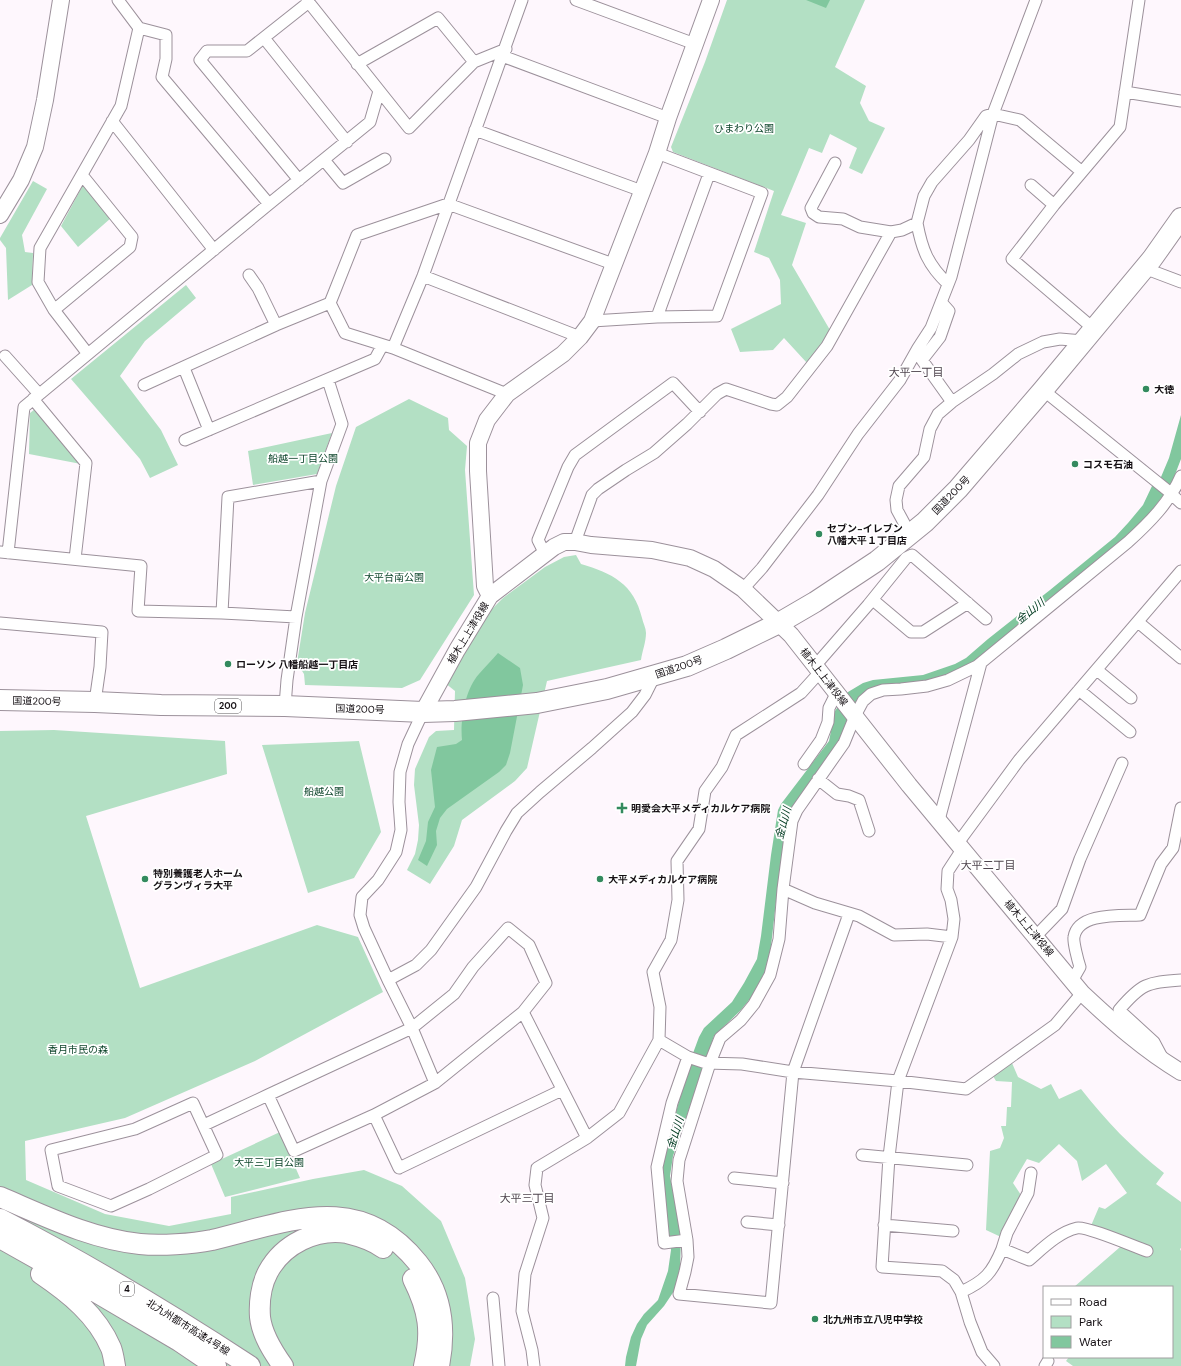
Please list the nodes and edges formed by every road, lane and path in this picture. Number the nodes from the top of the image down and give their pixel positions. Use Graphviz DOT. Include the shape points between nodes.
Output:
graph roads {
  1 [pos="61,0"];
  2 [pos="118,0"];
  3 [pos="522,0"];
  4 [pos="576,0"];
  5 [pos="712,0"];
  6 [pos="1036,0"];
  7 [pos="1139,0"];
  8 [pos="308,1"];
  9 [pos="139,28"];
  10 [pos="264,38"];
  11 [pos="695,44"];
  12 [pos="504,52"];
  13 [pos="474,62"];
  14 [pos="357,64"];
  15 [pos="379,91"];
  16 [pos="1125,92"];
  17 [pos="1181,101"];
  18 [pos="993,114"];
  19 [pos="668,118"];
  20 [pos="112,121"];
  21 [pos="475,130"];
  22 [pos="347,142"];
  23 [pos="656,153"];
  24 [pos="385,159"];
  25 [pos="324,160"];
  26 [pos="835,163"];
  27 [pos="1082,172"];
  28 [pos="709,174"];
  29 [pos="82,175"];
  30 [pos="299,180"];
  31 [pos="1031,185"];
  32 [pos="642,191"];
  33 [pos="269,204"];
  34 [pos="448,204"];
  35 [pos="1054,205"];
  36 [pos="0,215"];
  37 [pos="1181,218"];
  38 [pos="917,223"];
  39 [pos="891,232"];
  40 [pos="214,250"];
  41 [pos="613,264"];
  42 [pos="1144,268"];
  43 [pos="249,275"];
  44 [pos="422,276"];
  45 [pos="1181,282"];
  46 [pos="948,284"];
  47 [pos="330,302"];
  48 [pos="941,302"];
  49 [pos="54,310"];
  50 [pos="657,317"];
  51 [pos="592,321"];
  52 [pos="276,325"];
  53 [pos="1089,335"];
  54 [pos="580,337"];
  55 [pos="382,346"];
  56 [pos="393,348"];
  57 [pos="88,354"];
  58 [pos="5,356"];
  59 [pos="184,368"];
  60 [pos="328,380"];
  61 [pos="144,385"];
  62 [pos="1043,390"];
  63 [pos="507,394"];
  64 [pos="36,397"];
  65 [pos="952,402"];
  66 [pos="700,412"];
  67 [pos="209,430"];
  68 [pos="185,440"];
  69 [pos="1181,476"];
  70 [pos="321,481"];
  71 [pos="1169,492"];
  72 [pos="1181,503"];
  73 [pos="575,542"];
  74 [pos="907,544"];
  75 [pos="4,553"];
  76 [pos="545,554"];
  77 [pos="75,559"];
  78 [pos="1181,571"];
  79 [pos="743,589"];
  80 [pos="490,596"];
  81 [pos="873,600"];
  82 [pos="968,603"];
  83 [pos="222,613"];
  84 [pos="296,617"];
  85 [pos="986,619"];
  86 [pos="1138,622"];
  87 [pos="0,623"];
  88 [pos="779,623"];
  89 [pos="1181,658"];
  90 [pos="981,663"];
  91 [pos="818,669"];
  92 [pos="1096,670"];
  93 [pos="655,675"];
  94 [pos="1079,690"];
  95 [pos="838,696"];
  96 [pos="1130,698"];
  97 [pos="0,700"];
  98 [pos="95,702"];
  99 [pos="286,706"];
  100 [pos="423,712"];
  101 [pos="853,713"];
  102 [pos="1130,732"];
  103 [pos="1122,763"];
  104 [pos="804,764"];
  105 [pos="818,779"];
  106 [pos="1181,808"];
  107 [pos="939,820"];
  108 [pos="869,831"];
  109 [pos="960,846"];
  110 [pos="783,889"];
  111 [pos="849,914"];
  112 [pos="1036,936"];
  113 [pos="952,937"];
  114 [pos="388,980"];
  115 [pos="1181,980"];
  116 [pos="1072,981"];
  117 [pos="1082,993"];
  118 [pos="523,1012"];
  119 [pos="412,1028"];
  120 [pos="658,1040"];
  121 [pos="689,1057"];
  122 [pos="1164,1061"];
  123 [pos="708,1063"];
  124 [pos="793,1072"];
  125 [pos="1181,1072"];
  126 [pos="898,1081"];
  127 [pos="435,1083"];
  128 [pos="562,1090"];
  129 [pos="268,1095"];
  130 [pos="374,1115"];
  131 [pos="204,1125"];
  132 [pos="587,1138"];
  133 [pos="862,1155"];
  134 [pos="889,1157"];
  135 [pos="967,1165"];
  136 [pos="1031,1173"];
  137 [pos="734,1178"];
  138 [pos="782,1183"];
  139 [pos="0,1197"];
  140 [pos="0,1219"];
  141 [pos="747,1222"];
  142 [pos="884,1225"];
  143 [pos="779,1226"];
  144 [pos="953,1231"];
  145 [pos="0,1238"];
  146 [pos="685,1240"];
  147 [pos="1002,1249"];
  148 [pos="0,1250"];
  149 [pos="1147,1251"];
  150 [pos="961,1292"];
  151 [pos="493,1298"];
  152 [pos="115,1366"];
  153 [pos="216,1366"];
  154 [pos="250,1366"];
  155 [pos="283,1366"];
  156 [pos="424,1366"];
  157 [pos="439,1366"];
  158 [pos="499,1366"];
  159 [pos="534,1366"];
  160 [pos="994,1366"];
  1 -- 36 [label="main road" via="35,147"];
  2 -- 9 [label="street"];
  3 -- 12 [label="street"];
  4 -- 11 [label="street"];
  5 -- 11 [label="main road"];
  6 -- 18 [label="street"];
  7 -- 16 [label="street"];
  8 -- 10 [label="street"];
  8 -- 14 [label="street"];
  9 -- 20 [label="street" via="121,106"];
  9 -- 33 [label="street" via="166,35 166,59 162,77"];
  10 -- 22 [label="street"];
  10 -- 30 [label="street" via="247,51 207,51 200,60"];
  11 -- 19 [label="main road"];
  12 -- 13 [label="street"];
  12 -- 19 [label="street"];
  12 -- 21 [label="street"];
  13 -- 14 [label="street" via="438,18"];
  13 -- 15 [label="street" via="410,128"];
  14 -- 15 [label="street"];
  15 -- 22 [label="street" via="370,122"];
  16 -- 17 [label="street"];
  16 -- 27 [label="street" via="1120,127"];
  18 -- 27 [label="street" via="1020,120"];
  18 -- 38 [label="street" via="986,116 969,140 932,182 924,196"];
  18 -- 46 [label="street"];
  19 -- 23 [label="main road"];
  20 -- 29 [label="street"];
  20 -- 40 [label="street"];
  21 -- 32 [label="street"];
  21 -- 34 [label="street"];
  22 -- 25 [label="street"];
  23 -- 28 [label="street"];
  23 -- 32 [label="main road"];
  24 -- 25 [label="street" via="343,184"];
  25 -- 30 [label="street"];
  26 -- 39 [label="street" via="811,208 813,213 819,217 844,219 860,227"];
  27 -- 35 [label="street"];
  28 -- 50 [label="street"];
  28 -- 50 [label="street" via="762,193 717,316"];
  29 -- 49 [label="street" via="40,248 38,282"];
  29 -- 49 [label="street" via="132,237 130,247"];
  30 -- 33 [label="street"];
  31 -- 35 [label="street"];
  32 -- 41 [label="main road"];
  33 -- 40 [label="street"];
  34 -- 41 [label="street"];
  34 -- 44 [label="street"];
  34 -- 47 [label="street" via="357,235"];
  35 -- 53 [label="street" via="1012,259"];
  37 -- 42 [label="highway, 国道200号 / 200"];
  38 -- 39 [label="street"];
  38 -- 46 [label="street" via="928,260"];
  39 -- 66 [label="street" via="827,346 787,397 777,405 726,389"];
  40 -- 57 [label="street"];
  41 -- 51 [label="main road"];
  42 -- 45 [label="street"];
  42 -- 53 [label="highway, 国道200号 / 200"];
  43 -- 52 [label="street"];
  44 -- 54 [label="street"];
  44 -- 56 [label="street"];
  46 -- 48 [label="street"];
  47 -- 52 [label="street"];
  47 -- 55 [label="street" via="345,333"];
  48 -- 65 [label="street" via="949,311 940,337 922,360"];
  48 -- 79 [label="street" via="931,328 900,380 858,434 818,495"];
  49 -- 57 [label="street"];
  50 -- 51 [label="street"];
  51 -- 54 [label="main road"];
  52 -- 59 [label="street"];
  53 -- 62 [label="highway, 国道200号 / 200"];
  53 -- 65 [label="street" via="1043,342 1018,354"];
  54 -- 63 [label="main road" via="563,354"];
  55 -- 56 [label="street"];
  55 -- 60 [label="street" via="375,359"];
  56 -- 63 [label="street"];
  57 -- 64 [label="street"];
  58 -- 64 [label="street"];
  59 -- 61 [label="street"];
  59 -- 67 [label="street"];
  60 -- 67 [label="street"];
  60 -- 70 [label="street" via="342,424"];
  62 -- 71 [label="street"];
  62 -- 74 [label="highway, 国道200号 / 200"];
  63 -- 80 [label="main road" via="487,420 478,443 485,586"];
  64 -- 75 [label="street" via="24,407"];
  64 -- 77 [label="street" via="86,463"];
  65 -- 74 [label="street" via="938,414 930,429 924,457 899,486 897,510"];
  66 -- 73 [label="street" via="654,453 592,494"];
  66 -- 76 [label="street" via="673,383 575,455 538,540"];
  67 -- 68 [label="street"];
  69 -- 71 [label="street"];
  70 -- 83 [label="street" via="228,497"];
  70 -- 84 [label="street"];
  71 -- 72 [label="street"];
  71 -- 90 [label="street" via="1148,524"];
  73 -- 76 [label="main road, 植木上上津役線" via="564,542"];
  73 -- 79 [label="main road, 植木上上津役線" via="652,550 690,558 714,569"];
  74 -- 81 [label="street" via="906,558"];
  74 -- 82 [label="street"];
  74 -- 88 [label="highway, 国道200号 / 200"];
  75 -- 77 [label="street"];
  76 -- 80 [label="main road, 植木上上津役線"];
  77 -- 83 [label="street" via="141,566 138,611"];
  78 -- 86 [label="street"];
  79 -- 88 [label="main road, 植木上上津役線"];
  80 -- 100 [label="main road, 植木上上津役線"];
  81 -- 82 [label="street" via="911,632 923,632"];
  81 -- 91 [label="street"];
  82 -- 85 [label="street"];
  83 -- 84 [label="street"];
  84 -- 99 [label="street"];
  86 -- 89 [label="street"];
  86 -- 92 [label="street"];
  87 -- 98 [label="street" via="102,632"];
  88 -- 91 [label="main road, 植木上上津役線"];
  88 -- 93 [label="highway, 国道200号 / 200" via="687,666"];
  90 -- 101 [label="street" via="948,680 927,686 883,690 871,694"];
  90 -- 107 [label="street"];
  91 -- 95 [label="main road, 植木上上津役線"];
  91 -- 120 [label="street" via="801,693 736,735 722,767 706,791 699,829 677,861 678,900 671,940 653,972 660,1007"];
  92 -- 94 [label="street"];
  92 -- 96 [label="street"];
  93 -- 100 [label="highway, 国道200号 / 200" via="607,689 537,703"];
  93 -- 114 [label="street" via="645,695 632,712 517,813 476,887 431,950 416,965"];
  94 -- 102 [label="street"];
  94 -- 109 [label="street" via="1019,760"];
  95 -- 101 [label="main road, 植木上上津役線"];
  95 -- 104 [label="street" via="829,708 828,722 821,740"];
  97 -- 98 [label="highway, 国道200号 / 200"];
  98 -- 99 [label="highway, 国道200号 / 200"];
  99 -- 100 [label="highway, 国道200号 / 200"];
  100 -- 114 [label="street" via="408,744 400,772 401,830 396,852 378,880 362,897 360,916"];
  101 -- 105 [label="street" via="844,743"];
  101 -- 107 [label="main road, 植木上上津役線"];
  103 -- 112 [label="street" via="1080,859 1062,909"];
  105 -- 108 [label="street" via="837,794 859,800"];
  105 -- 110 [label="street" via="792,821"];
  106 -- 116 [label="street" via="1173,848 1161,864 1140,915 1095,918 1078,927 1074,937 1080,967"];
  107 -- 109 [label="main road, 植木上上津役線"];
  109 -- 112 [label="main road, 植木上上津役線"];
  109 -- 113 [label="street" via="948,872 947,889 954,919"];
  110 -- 111 [label="street"];
  110 -- 123 [label="street" via="779,939 770,975 754,1004 741,1020 720,1038"];
  111 -- 113 [label="street" via="859,916 894,935 927,934"];
  111 -- 124 [label="street"];
  112 -- 116 [label="main road, 植木上上津役線"];
  113 -- 126 [label="street"];
  114 -- 119 [label="street"];
  115 -- 122 [label="street" via="1146,984 1132,994 1119,1010 1154,1042"];
  116 -- 117 [label="main road, 植木上上津役線"];
  117 -- 122 [label="main road, 植木上上津役線" via="1112,1022"];
  117 -- 126 [label="street" via="1055,1025 966,1089"];
  118 -- 119 [label="street" via="546,983 529,945 508,928 454,994"];
  118 -- 127 [label="street"];
  118 -- 128 [label="street"];
  119 -- 127 [label="street"];
  119 -- 129 [label="street"];
  120 -- 121 [label="street"];
  120 -- 132 [label="street" via="620,1113"];
  121 -- 123 [label="street"];
  121 -- 146 [label="street" via="672,1103 656,1167 664,1243"];
  122 -- 125 [label="main road, 植木上上津役線"];
  123 -- 124 [label="street" via="742,1064"];
  123 -- 146 [label="street" via="679,1160 677,1181"];
  124 -- 126 [label="street"];
  124 -- 138 [label="street"];
  126 -- 134 [label="street"];
  127 -- 130 [label="street"];
  128 -- 130 [label="street" via="399,1168"];
  128 -- 132 [label="street"];
  129 -- 130 [label="street" via="294,1151"];
  129 -- 131 [label="street"];
  131 -- 131 [label="street" via="193,1103 134,1129 51,1150 58,1186 111,1206 217,1155"];
  132 -- 159 [label="street" via="537,1168 535,1185 543,1218 525,1274 522,1311"];
  133 -- 134 [label="street"];
  134 -- 135 [label="street"];
  134 -- 142 [label="street"];
  136 -- 147 [label="street" via="1028,1193 1007,1233"];
  137 -- 138 [label="street"];
  138 -- 143 [label="street"];
  139 -- 157 [label="highway" via="105,1238 140,1244 210,1240 279,1222 311,1217 337,1217 363,1222 387,1234 408,1250 425,1271 436,1295 442,1320 443,1347"];
  140 -- 154 [label="highway, 北九州都市高速4号線 / 4" via="111,1280"];
  141 -- 143 [label="street"];
  142 -- 144 [label="street"];
  142 -- 150 [label="street" via="882,1267 942,1272 954,1280"];
  143 -- 146 [label="street" via="771,1302 679,1294 688,1257"];
  145 -- 153 [label="highway, 北九州都市高速4号線 / 4" via="147,1322"];
  147 -- 149 [label="street" via="1029,1260 1052,1241 1068,1231 1079,1228"];
  147 -- 150 [label="street" via="988,1276"];
  148 -- 152 [label="highway" via="58,1286 83,1306 111,1348"];
  150 -- 160 [label="street" via="982,1352"];
  151 -- 158 [label="street"];
  155 -- 156 [label="highway" via="266,1338 260,1318 260,1295 267,1273 280,1255 295,1244 314,1234 337,1232 360,1236 380,1245 395,1257 412,1278 423,1299 429,1324"];
}
